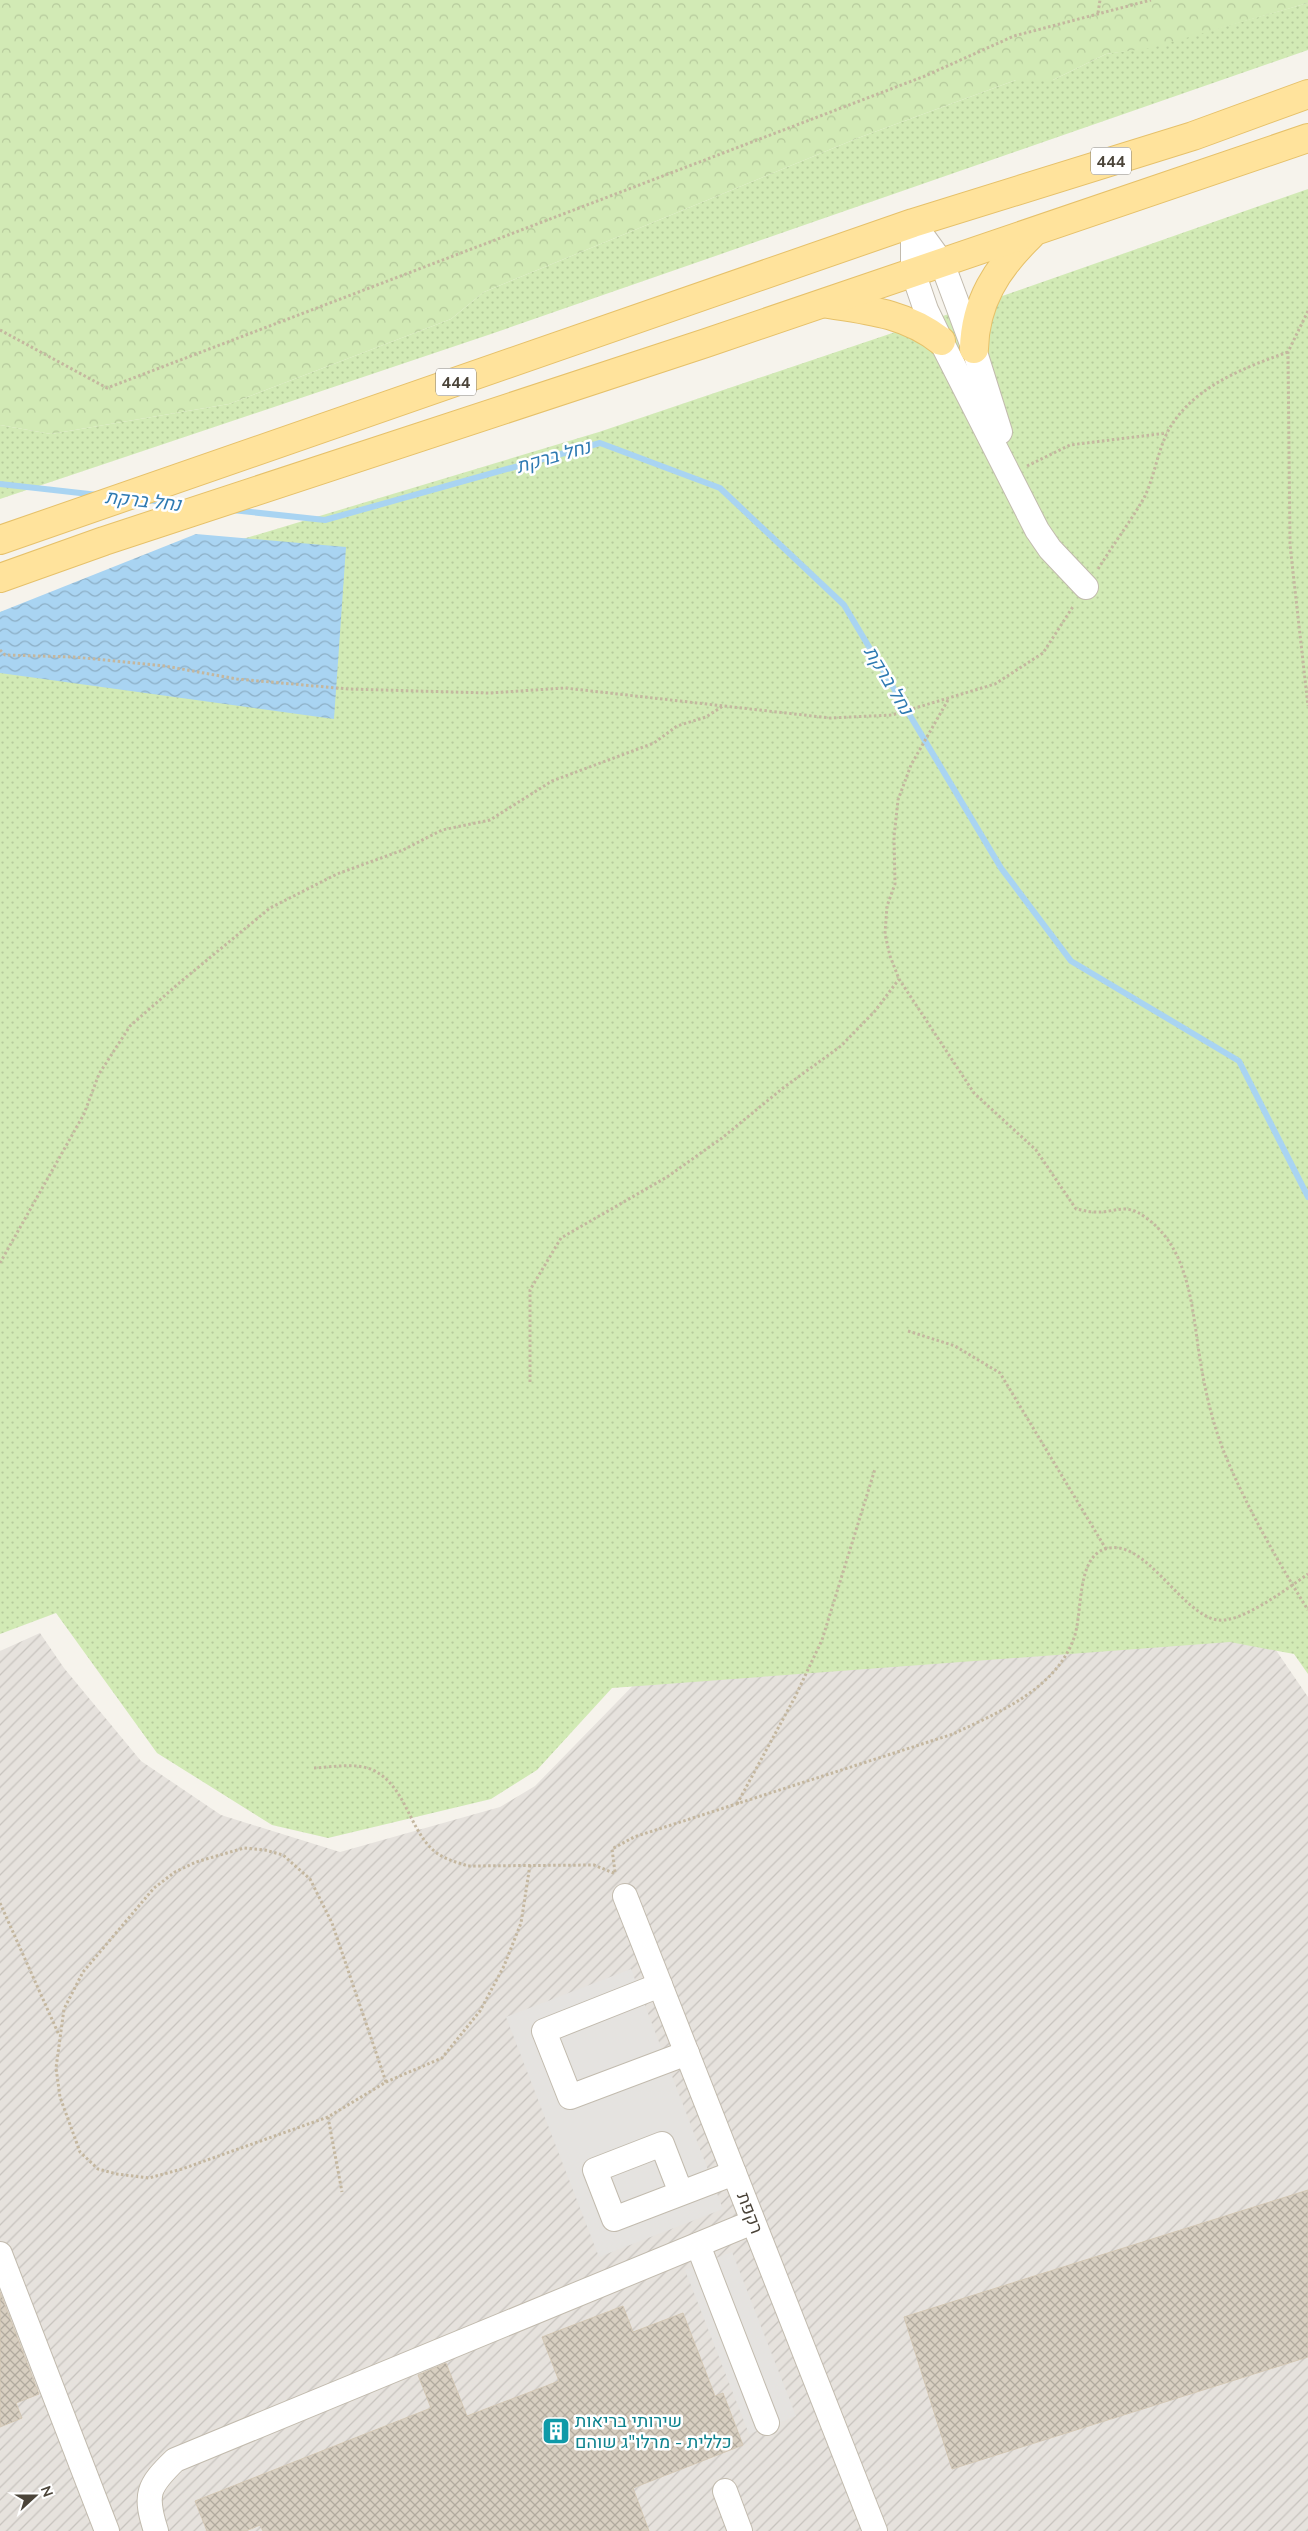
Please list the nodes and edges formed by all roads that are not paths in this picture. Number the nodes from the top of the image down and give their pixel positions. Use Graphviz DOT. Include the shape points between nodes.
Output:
graph roads {
  1 [pos="1308,94"];
  2 [pos="1308,138"];
  3 [pos="913,223"];
  4 [pos="1034,232"];
  5 [pos="942,263"];
  6 [pos="913,272"];
  7 [pos="824,303"];
  8 [pos="941,341"];
  9 [pos="974,349"];
  10 [pos="1024,505"];
  11 [pos="0,540"];
  12 [pos="0,578"];
  13 [pos="1086,587"];
  14 [pos="625,1896"];
  15 [pos="660,1985"];
  16 [pos="687,2053"];
  17 [pos="734,2173"];
  18 [pos="681,2193"];
  19 [pos="753,2222"];
  20 [pos="698,2245"];
  21 [pos="0,2254"];
  22 [pos="767,2423"];
  23 [pos="725,2492"];
  24 [pos="107,2531"];
  25 [pos="156,2531"];
  26 [pos="740,2531"];
  27 [pos="875,2531"];
  1 -- 3 [label="main road, 444" via="1193,136"];
  2 -- 4 [label="main road, 444"];
  3 -- 5 [label="street"];
  3 -- 6 [label="street"];
  3 -- 11 [label="main road, 444"];
  4 -- 5 [label="main road, 444"];
  4 -- 9 [label="main road" via="1002,264 988,288 979,311"];
  5 -- 6 [label="main road, 444"];
  5 -- 9 [label="street"];
  6 -- 7 [label="main road, 444"];
  6 -- 8 [label="street"];
  7 -- 8 [label="main road" via="900,317"];
  7 -- 12 [label="main road, 444"];
  8 -- 10 [label="street"];
  9 -- 10 [label="street"];
  10 -- 13 [label="street" via="1050,549"];
  14 -- 15 [label="street, רקפת"];
  15 -- 16 [label="street, רקפת"];
  15 -- 16 [label="street" via="544,2031 570,2097"];
  16 -- 17 [label="street, רקפת"];
  17 -- 18 [label="street"];
  17 -- 19 [label="street, רקפת"];
  19 -- 20 [label="street"];
  19 -- 27 [label="street, רקפת"];
  20 -- 22 [label="street"];
  20 -- 25 [label="street" via="176,2460 150,2490 148,2504"];
  21 -- 24 [label="street"];
  23 -- 26 [label="street"];
}
